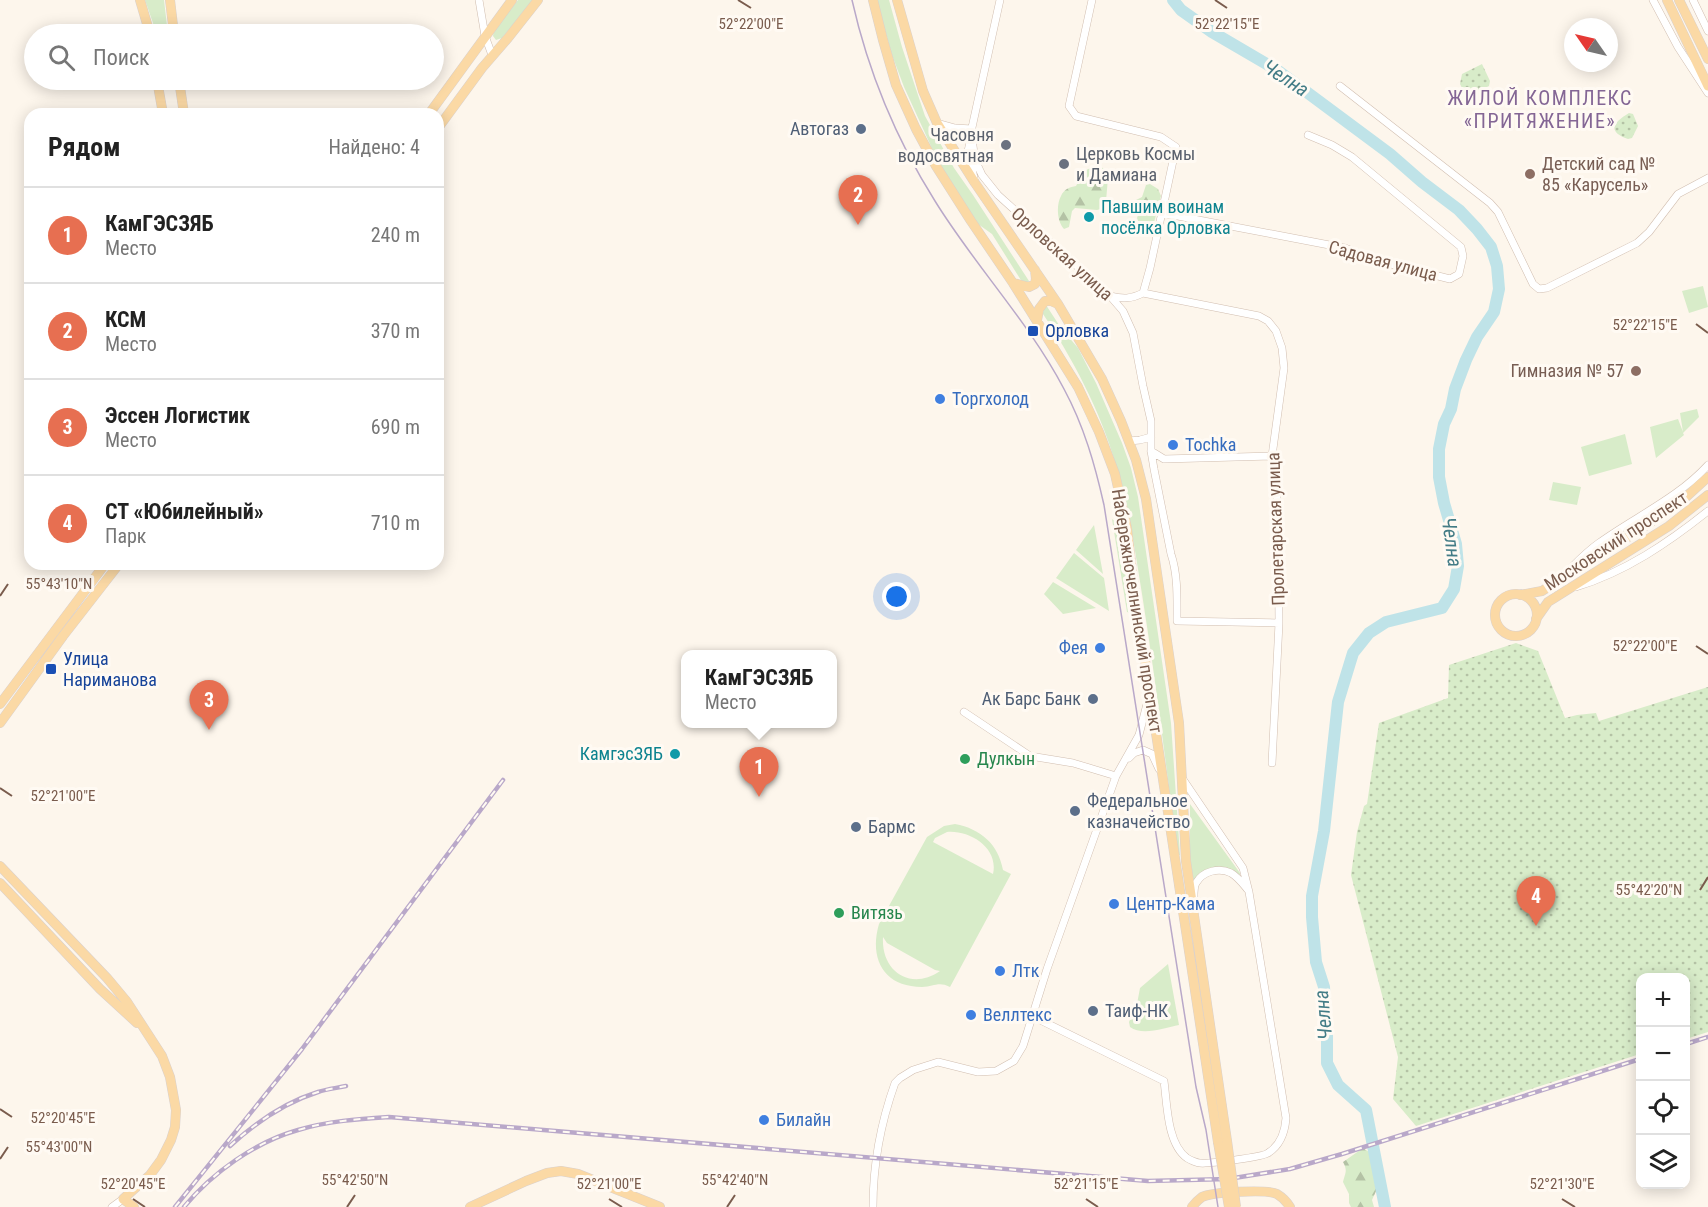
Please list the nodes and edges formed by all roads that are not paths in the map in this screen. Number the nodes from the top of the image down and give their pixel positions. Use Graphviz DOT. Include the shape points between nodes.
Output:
graph roads {
  1 [pos="140,0"];
  2 [pos="171,0"];
  3 [pos="479,0"];
  4 [pos="512,0"];
  5 [pos="538,0"];
  6 [pos="873,0"];
  7 [pos="897,0"];
  8 [pos="1000,0"];
  9 [pos="1092,0"];
  10 [pos="1653,0"];
  11 [pos="1666,0"];
  12 [pos="1679,0"];
  13 [pos="1693,0"];
  14 [pos="147,24"];
  15 [pos="173,24"];
  16 [pos="1708,32"];
  17 [pos="485,36"];
  18 [pos="492,55"];
  19 [pos="1708,59"];
  20 [pos="1340,86"];
  21 [pos="1708,86"];
  22 [pos="159,90"];
  23 [pos="180,90"];
  24 [pos="1708,93"];
  25 [pos="162,108"];
  26 [pos="183,108"];
  27 [pos="433,108"];
  28 [pos="444,120"];
  29 [pos="937,123"];
  30 [pos="971,130"];
  31 [pos="1308,135"];
  32 [pos="1708,178"];
  33 [pos="975,183"];
  34 [pos="1162,213"];
  35 [pos="1034,267"];
  36 [pos="1013,283"];
  37 [pos="1143,293"];
  38 [pos="1110,296"];
  39 [pos="1059,304"];
  40 [pos="1037,320"];
  41 [pos="1151,437"];
  42 [pos="1129,441"];
  43 [pos="1151,451"];
  44 [pos="1272,456"];
  45 [pos="1708,465"];
  46 [pos="1708,477"];
  47 [pos="1708,495"];
  48 [pos="1708,511"];
  49 [pos="100,570"];
  50 [pos="114,570"];
  51 [pos="1559,580"];
  52 [pos="1564,590"];
  53 [pos="1520,595"];
  54 [pos="1536,619"];
  55 [pos="1279,623"];
  56 [pos="1150,691"];
  57 [pos="0,704"];
  58 [pos="964,712"];
  59 [pos="0,723"];
  60 [pos="1272,763"];
  61 [pos="1123,764"];
  62 [pos="1116,776"];
  63 [pos="1163,777"];
  64 [pos="1182,778"];
  65 [pos="0,866"];
  66 [pos="0,883"];
  67 [pos="1249,891"];
  68 [pos="1192,908"];
  69 [pos="1032,1016"];
  70 [pos="145,1030"];
  71 [pos="1222,1141"];
  72 [pos="123,1199"];
  73 [pos="112,1207"];
  74 [pos="134,1207"];
  75 [pos="470,1207"];
  76 [pos="660,1207"];
  77 [pos="873,1207"];
  78 [pos="1192,1207"];
  79 [pos="1229,1207"];
  80 [pos="1236,1207"];
  81 [pos="1290,1207"];
  1 -- 14 [label="main road"];
  2 -- 15 [label="main road"];
  3 -- 17 [label="street"];
  4 -- 17 [label="main road"];
  5 -- 18 [label="main road"];
  6 -- 36 [label="main road, Набережночелнинский проспект" via="896,85 916,129"];
  7 -- 29 [label="main road, Набережночелнинский проспект" via="923,91"];
  8 -- 30 [label="street, Орловская улица"];
  9 -- 34 [label="street" via="1069,106 1076,116 1161,138 1176,147"];
  10 -- 24 [label="street"];
  11 -- 21 [label="main road"];
  12 -- 19 [label="main road"];
  13 -- 16 [label="street"];
  17 -- 18 [label="street"];
  17 -- 27 [label="main road"];
  18 -- 28 [label="main road"];
  20 -- 32 [label="street" via="1494,207 1539,289 1637,243 1680,192"];
  22 -- 25 [label="main road"];
  23 -- 26 [label="main road"];
  29 -- 30 [label="street"];
  29 -- 33 [label="main road, Набережночелнинский проспект"];
  30 -- 33 [label="street" via="968,151"];
  30 -- 38 [label="street, Орловская улица" via="975,160 998,195"];
  31 -- 34 [label="street, Садовая улица" via="1352,157 1461,248 1459,274 1450,279 1345,248"];
  33 -- 35 [label="main road, Набережночелнинский проспект"];
  34 -- 37 [label="street"];
  35 -- 36 [label="main road" via="1035,284 1029,287"];
  35 -- 39 [label="main road, Набережночелнинский проспект"];
  36 -- 40 [label="main road, Набережночелнинский проспект"];
  37 -- 38 [label="street, Пролетарская улица" via="1123,299"];
  37 -- 44 [label="street, Пролетарская улица" via="1259,316 1276,331 1284,368"];
  38 -- 41 [label="street, Орловская улица" via="1123,310 1133,333"];
  39 -- 40 [label="main road" via="1045,301"];
  39 -- 42 [label="main road, Набережночелнинский проспект" via="1102,379"];
  40 -- 56 [label="main road, Набережночелнинский проспект" via="1078,387 1115,474"];
  41 -- 42 [label="street"];
  41 -- 43 [label="street, Орловская улица"];
  42 -- 64 [label="main road, Набережночелнинский проспект" via="1146,499 1179,723"];
  43 -- 44 [label="street" via="1164,459"];
  43 -- 55 [label="street, Орловская улица" via="1174,564 1177,621"];
  44 -- 55 [label="street, Пролетарская улица" via="1278,506"];
  45 -- 51 [label="street" via="1682,488 1599,542"];
  46 -- 51 [label="main road, Московский проспект" via="1651,522"];
  47 -- 52 [label="main road, Московский проспект" via="1669,525"];
  48 -- 52 [label="street" via="1632,564 1596,581"];
  49 -- 57 [label="main road"];
  50 -- 59 [label="main road"];
  51 -- 53 [label="main road, Московский проспект" via="1542,591"];
  52 -- 54 [label="main road, Московский проспект" via="1548,602"];
  53 -- 54 [label="main road, Московский проспект" via="1536,606"];
  53 -- 54 [label="main road, Московский проспект" via="1505,597 1497,605 1494,616 1499,627 1509,636 1521,636"];
  55 -- 60 [label="street, Пролетарская улица"];
  56 -- 61 [label="street" via="1139,735"];
  56 -- 63 [label="main road, Набережночелнинский проспект"];
  58 -- 62 [label="street" via="1030,756"];
  61 -- 62 [label="street"];
  61 -- 63 [label="street" via="1143,750 1152,754"];
  62 -- 69 [label="street"];
  63 -- 71 [label="main road, Набережночелнинский проспект"];
  64 -- 67 [label="street" via="1243,868"];
  64 -- 68 [label="main road, Набережночелнинский проспект"];
  65 -- 70 [label="main road" via="114,986"];
  66 -- 70 [label="main road" via="100,989"];
  67 -- 68 [label="street" via="1229,872 1216,870 1203,874 1195,884"];
  67 -- 69 [label="street" via="1286,1118 1286,1131 1267,1155 1199,1163 1187,1158 1171,1131 1164,1081"];
  68 -- 71 [label="main road, Набережночелнинский проспект"];
  69 -- 77 [label="street" via="1014,1061 996,1071 978,1072 938,1062 912,1070 895,1083 877,1159"];
  70 -- 72 [label="main road" via="171,1077 176,1127 150,1175"];
  71 -- 79 [label="main road, Набережночелнинский проспект, bridge"];
  71 -- 80 [label="main road, Набережночелнинский проспект, bridge"];
  72 -- 73 [label="street"];
  72 -- 74 [label="main road"];
  75 -- 76 [label="main road" via="526,1181 561,1171"];
  78 -- 81 [label="main road" via="1204,1196 1260,1190 1275,1193"];
}
